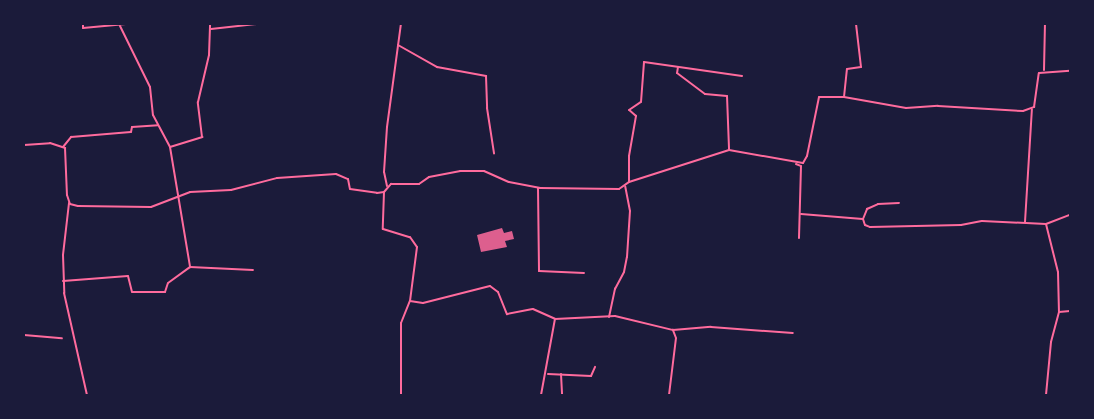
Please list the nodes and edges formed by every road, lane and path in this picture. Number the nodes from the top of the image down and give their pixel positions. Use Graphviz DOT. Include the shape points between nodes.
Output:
graph roads {
  1 [pos="83,24"];
  2 [pos="126,24"];
  3 [pos="210,24"];
  4 [pos="258,24"];
  5 [pos="401,24"];
  6 [pos="856,24"];
  7 [pos="1045,24"];
  8 [pos="120,26"];
  9 [pos="211,29"];
  10 [pos="398,45"];
  11 [pos="678,67"];
  12 [pos="1044,70"];
  13 [pos="1070,71"];
  14 [pos="742,76"];
  15 [pos="844,97"];
  16 [pos="1032,110"];
  17 [pos="158,125"];
  18 [pos="24,145"];
  19 [pos="63,147"];
  20 [pos="170,147"];
  21 [pos="729,150"];
  22 [pos="494,152"];
  23 [pos="794,163"];
  24 [pos="629,182"];
  25 [pos="387,186"];
  26 [pos="625,186"];
  27 [pos="538,188"];
  28 [pos="384,192"];
  29 [pos="178,196"];
  30 [pos="69,203"];
  31 [pos="899,204"];
  32 [pos="801,214"];
  33 [pos="1070,215"];
  34 [pos="863,219"];
  35 [pos="1025,223"];
  36 [pos="1046,224"];
  37 [pos="798,238"];
  38 [pos="190,267"];
  39 [pos="253,270"];
  40 [pos="584,273"];
  41 [pos="63,281"];
  42 [pos="410,301"];
  43 [pos="1070,311"];
  44 [pos="1059,312"];
  45 [pos="609,317"];
  46 [pos="555,319"];
  47 [pos="673,330"];
  48 [pos="793,333"];
  49 [pos="24,335"];
  50 [pos="62,338"];
  51 [pos="595,366"];
  52 [pos="548,374"];
  53 [pos="561,374"];
  54 [pos="87,395"];
  55 [pos="401,395"];
  56 [pos="541,395"];
  57 [pos="562,395"];
  58 [pos="669,395"];
  59 [pos="1046,395"];
  1 -- 8 [label="street" via="83,28"];
  2 -- 8 [label="street"];
  3 -- 9 [label="street"];
  4 -- 9 [label="street"];
  5 -- 10 [label="street"];
  6 -- 15 [label="street" via="861,67 847,70"];
  7 -- 12 [label="street"];
  8 -- 17 [label="street" via="150,87 153,114"];
  9 -- 20 [label="street" via="198,102 202,137"];
  10 -- 22 [label="street" via="437,67 486,76 486,108"];
  10 -- 25 [label="street" via="387,127 384,172"];
  11 -- 14 [label="street"];
  11 -- 21 [label="street" via="677,73 705,94 727,96"];
  11 -- 24 [label="street" via="644,62 641,102 629,110 636,116 629,156"];
  12 -- 13 [label="street"];
  12 -- 16 [label="street" via="1037,78"];
  15 -- 16 [label="street" via="906,108"];
  15 -- 23 [label="street" via="826,95 816,101 807,156 803,163"];
  16 -- 35 [label="street"];
  17 -- 19 [label="street" via="132,127 131,132 71,137"];
  17 -- 20 [label="street"];
  18 -- 19 [label="street" via="50,143"];
  19 -- 30 [label="street" via="67,156"];
  20 -- 29 [label="street"];
  21 -- 23 [label="street"];
  21 -- 24 [label="street"];
  23 -- 32 [label="street" via="801,166"];
  24 -- 26 [label="street"];
  25 -- 27 [label="street" via="418,184 429,177 460,171 484,171 509,182"];
  25 -- 28 [label="street"];
  26 -- 27 [label="street"];
  26 -- 45 [label="street" via="630,210 627,257"];
  27 -- 40 [label="street" via="539,271"];
  28 -- 29 [label="street" via="350,189 348,179 336,174 277,178 244,189 200,190"];
  28 -- 42 [label="street" via="383,229 410,237 418,247"];
  29 -- 30 [label="street" via="151,207 114,208"];
  29 -- 38 [label="street"];
  30 -- 41 [label="street"];
  31 -- 34 [label="street" via="878,204 867,209"];
  32 -- 34 [label="street"];
  32 -- 37 [label="street"];
  33 -- 36 [label="street"];
  34 -- 35 [label="street" via="870,227 961,225 982,221"];
  35 -- 36 [label="street"];
  36 -- 44 [label="street" via="1058,272"];
  38 -- 39 [label="street"];
  38 -- 41 [label="street" via="168,283 165,292 132,292 128,276"];
  41 -- 54 [label="street"];
  42 -- 46 [label="street" via="423,303 490,286 498,292 507,314 533,309"];
  42 -- 55 [label="street" via="401,323"];
  43 -- 44 [label="street"];
  44 -- 59 [label="street" via="1051,342"];
  45 -- 46 [label="street"];
  45 -- 47 [label="street"];
  46 -- 52 [label="street"];
  47 -- 48 [label="street" via="711,327"];
  47 -- 58 [label="street" via="676,338"];
  49 -- 50 [label="street"];
  51 -- 53 [label="street" via="591,376"];
  52 -- 53 [label="street"];
  52 -- 56 [label="street"];
  53 -- 57 [label="street"];
}
